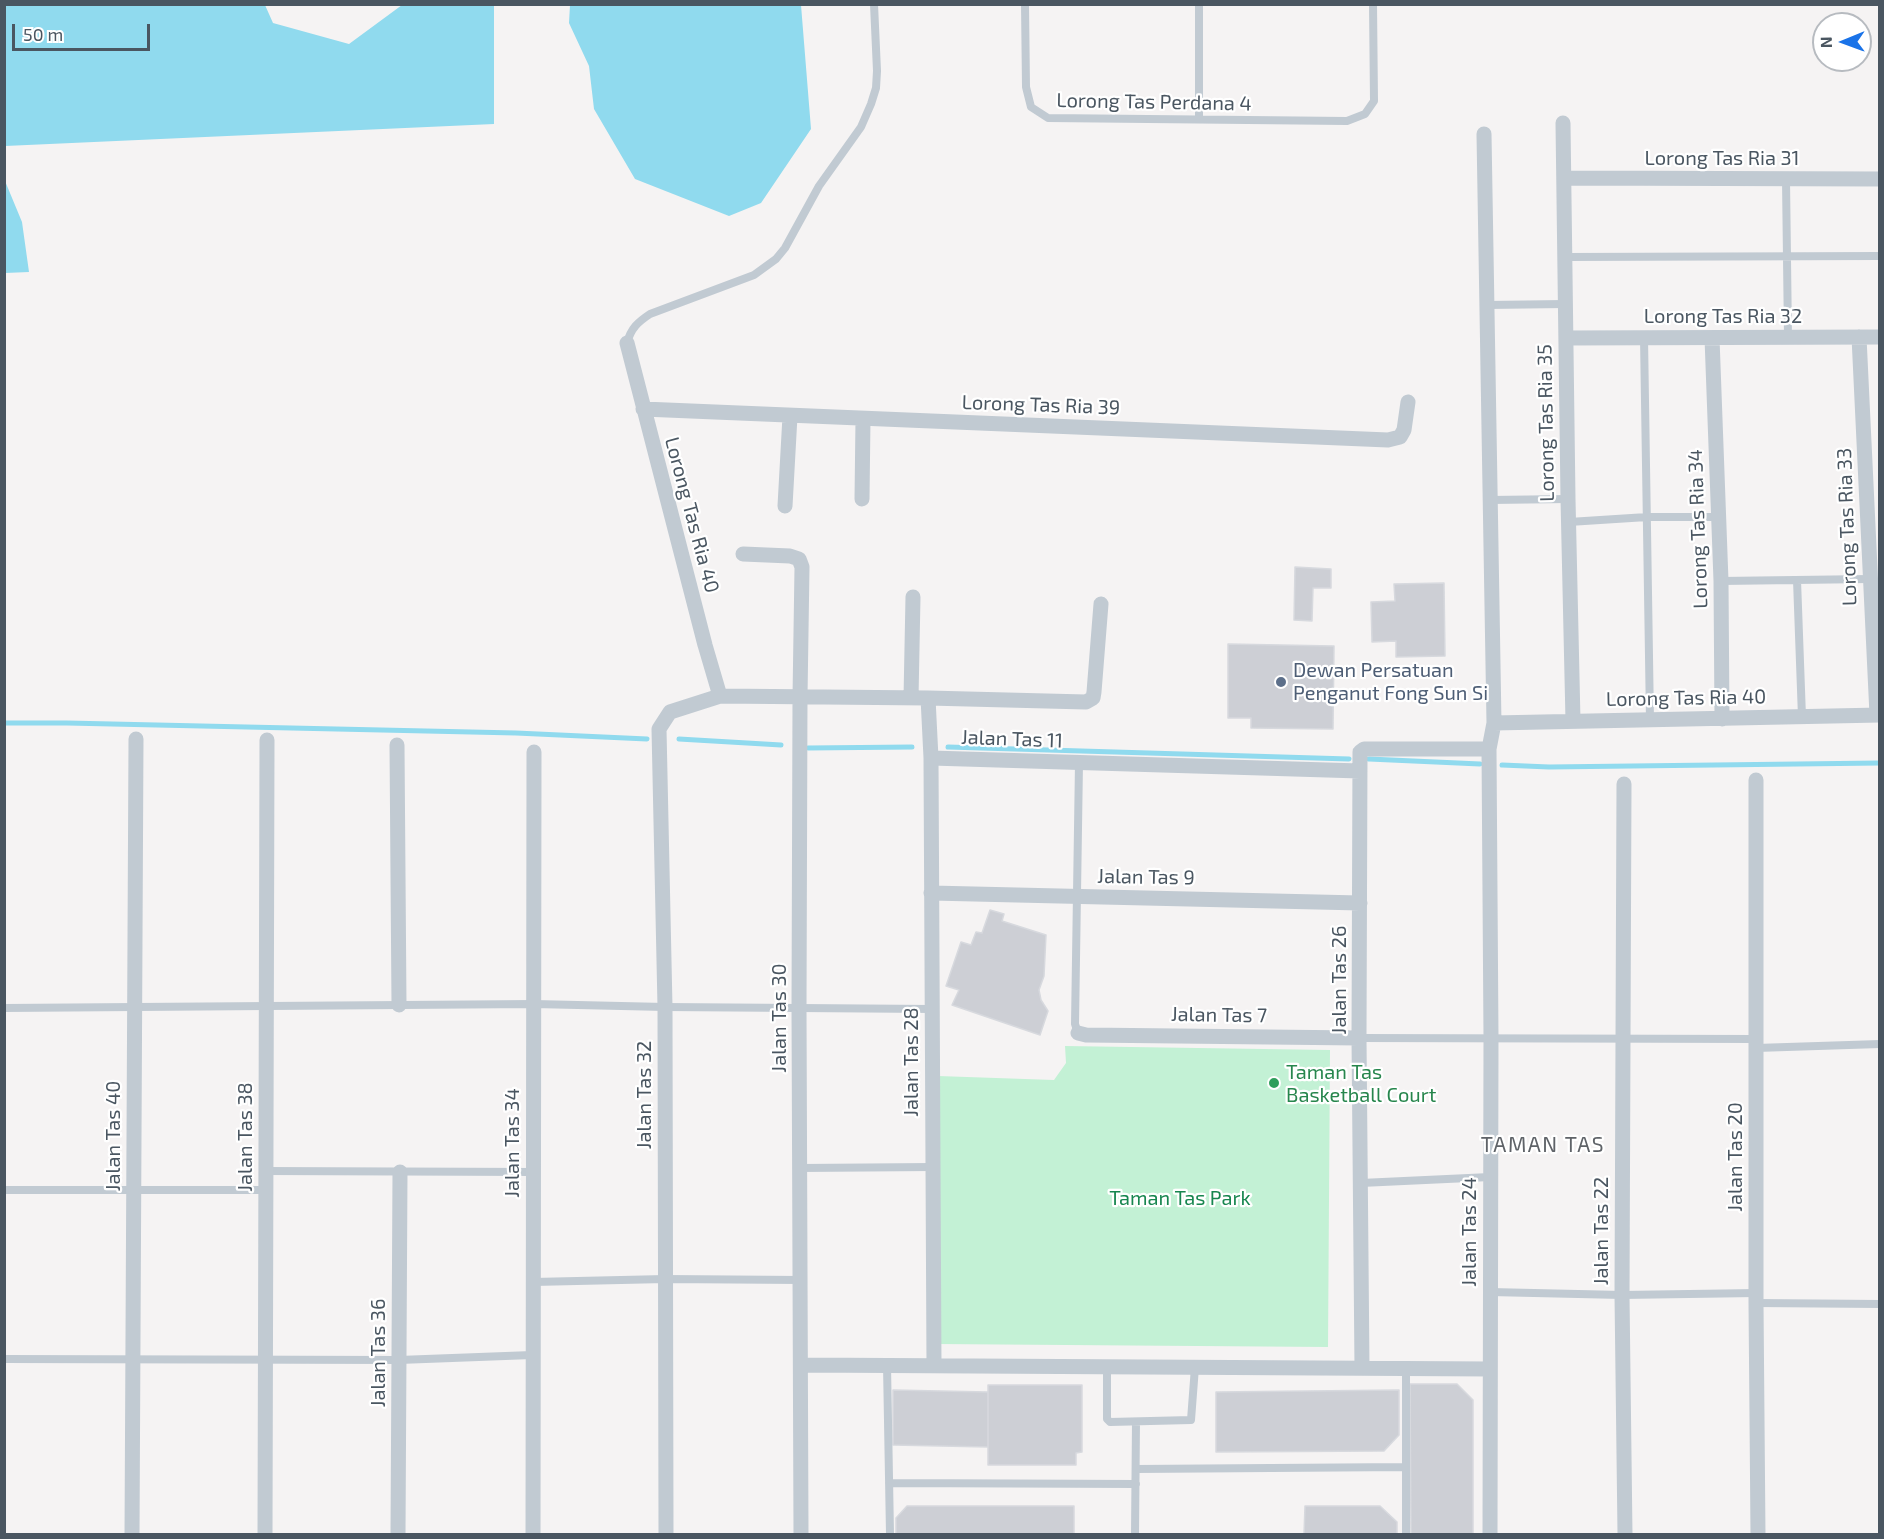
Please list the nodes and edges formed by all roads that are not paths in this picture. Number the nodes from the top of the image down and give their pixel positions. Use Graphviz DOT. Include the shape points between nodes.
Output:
graph roads {
  1 [pos="874,4"];
  2 [pos="1026,4"];
  3 [pos="1198,4"];
  4 [pos="1373,4"];
  5 [pos="1199,118"];
  6 [pos="1563,123"];
  7 [pos="1484,134"];
  8 [pos="1564,178"];
  9 [pos="1880,179"];
  10 [pos="1786,180"];
  11 [pos="1787,256"];
  12 [pos="1880,256"];
  13 [pos="1565,257"];
  14 [pos="1566,304"];
  15 [pos="1487,305"];
  16 [pos="1644,337"];
  17 [pos="1859,337"];
  18 [pos="1880,337"];
  19 [pos="1566,338"];
  20 [pos="1712,338"];
  21 [pos="1788,338"];
  22 [pos="627,343"];
  23 [pos="1408,402"];
  24 [pos="643,410"];
  25 [pos="790,416"];
  26 [pos="863,419"];
  27 [pos="1873,464"];
  28 [pos="862,498"];
  29 [pos="1568,499"];
  30 [pos="1490,501"];
  31 [pos="785,506"];
  32 [pos="1647,517"];
  33 [pos="1719,517"];
  34 [pos="1569,522"];
  35 [pos="743,554"];
  36 [pos="1869,579"];
  37 [pos="1797,580"];
  38 [pos="1721,581"];
  39 [pos="913,597"];
  40 [pos="1101,604"];
  41 [pos="720,696"];
  42 [pos="800,697"];
  43 [pos="911,698"];
  44 [pos="928,698"];
  45 [pos="1878,715"];
  46 [pos="1802,717"];
  47 [pos="1722,718"];
  48 [pos="1650,720"];
  49 [pos="1573,721"];
  50 [pos="1494,723"];
  51 [pos="136,738"];
  52 [pos="267,740"];
  53 [pos="397,745"];
  54 [pos="1489,749"];
  55 [pos="534,753"];
  56 [pos="931,758"];
  57 [pos="1079,763"];
  58 [pos="1360,771"];
  59 [pos="1756,780"];
  60 [pos="1624,784"];
  61 [pos="932,892"];
  62 [pos="1078,896"];
  63 [pos="1360,903"];
  64 [pos="534,1004"];
  65 [pos="266,1005"];
  66 [pos="399,1005"];
  67 [pos="134,1007"];
  68 [pos="665,1007"];
  69 [pos="4,1008"];
  70 [pos="799,1008"];
  71 [pos="932,1009"];
  72 [pos="1078,1033"];
  73 [pos="1359,1038"];
  74 [pos="1491,1038"];
  75 [pos="1623,1040"];
  76 [pos="1756,1044"];
  77 [pos="1880,1044"];
  78 [pos="933,1167"];
  79 [pos="800,1168"];
  80 [pos="266,1171"];
  81 [pos="400,1172"];
  82 [pos="533,1172"];
  83 [pos="1490,1178"];
  84 [pos="1361,1183"];
  85 [pos="4,1190"];
  86 [pos="134,1190"];
  87 [pos="266,1190"];
  88 [pos="665,1279"];
  89 [pos="801,1280"];
  90 [pos="533,1282"];
  91 [pos="1490,1292"];
  92 [pos="1622,1295"];
  93 [pos="1756,1298"];
  94 [pos="1880,1304"];
  95 [pos="532,1355"];
  96 [pos="4,1359"];
  97 [pos="133,1359"];
  98 [pos="265,1360"];
  99 [pos="399,1360"];
  100 [pos="802,1365"];
  101 [pos="887,1365"];
  102 [pos="934,1366"];
  103 [pos="1107,1367"];
  104 [pos="1195,1367"];
  105 [pos="1362,1368"];
  106 [pos="1406,1368"];
  107 [pos="1490,1368"];
  108 [pos="1136,1422"];
  109 [pos="1406,1467"];
  110 [pos="1136,1469"];
  111 [pos="890,1483"];
  112 [pos="1136,1484"];
  113 [pos="132,1534"];
  114 [pos="265,1534"];
  115 [pos="399,1534"];
  116 [pos="533,1534"];
  117 [pos="666,1534"];
  118 [pos="801,1534"];
  119 [pos="890,1534"];
  120 [pos="1135,1534"];
  121 [pos="1406,1534"];
  122 [pos="1490,1534"];
  123 [pos="1625,1534"];
  124 [pos="1758,1534"];
  1 -- 22 [label="lane" via="877,71 872,104 785,248 754,275 650,314 637,322"];
  2 -- 5 [label="lane, Lorong Tas Perdana 4" via="1026,87 1031,107 1048,118"];
  3 -- 5 [label="lane"];
  4 -- 5 [label="lane, Lorong Tas Perdana 4" via="1374,101 1365,114 1347,121"];
  6 -- 8 [label="street, Lorong Tas Ria 35"];
  7 -- 15 [label="street, Jalan Tas 24"];
  8 -- 10 [label="street, Lorong Tas Ria 31"];
  8 -- 13 [label="street, Lorong Tas Ria 35"];
  9 -- 10 [label="street, Lorong Tas Ria 31"];
  10 -- 11 [label="lane"];
  11 -- 12 [label="lane"];
  11 -- 13 [label="lane"];
  11 -- 21 [label="lane"];
  13 -- 14 [label="street, Lorong Tas Ria 35"];
  14 -- 15 [label="lane"];
  14 -- 19 [label="street, Lorong Tas Ria 35"];
  15 -- 30 [label="street, Jalan Tas 24"];
  16 -- 19 [label="street, Lorong Tas Ria 32"];
  16 -- 20 [label="street, Lorong Tas Ria 32"];
  16 -- 32 [label="lane"];
  17 -- 18 [label="street, Lorong Tas Ria 32"];
  17 -- 21 [label="street, Lorong Tas Ria 32"];
  17 -- 27 [label="street, Lorong Tas Ria 33"];
  19 -- 29 [label="street, Lorong Tas Ria 35"];
  20 -- 21 [label="street, Lorong Tas Ria 32"];
  20 -- 33 [label="street, Lorong Tas Ria 34"];
  22 -- 24 [label="street, Lorong Tas Ria 40"];
  23 -- 26 [label="street, Lorong Tas Ria 39" via="1404,430 1400,437 1388,440"];
  24 -- 25 [label="street, Lorong Tas Ria 39"];
  24 -- 41 [label="street, Lorong Tas Ria 40"];
  25 -- 26 [label="street, Lorong Tas Ria 39"];
  25 -- 31 [label="street"];
  26 -- 28 [label="street"];
  27 -- 36 [label="street, Lorong Tas Ria 33"];
  29 -- 30 [label="lane"];
  29 -- 34 [label="street, Lorong Tas Ria 35"];
  30 -- 50 [label="street, Jalan Tas 24"];
  32 -- 33 [label="lane"];
  32 -- 34 [label="lane"];
  32 -- 48 [label="lane"];
  33 -- 38 [label="street, Lorong Tas Ria 34"];
  34 -- 49 [label="street, Lorong Tas Ria 35"];
  35 -- 42 [label="street, Jalan Tas 30" via="799,559 803,579"];
  36 -- 37 [label="lane"];
  36 -- 45 [label="street, Lorong Tas Ria 33"];
  37 -- 38 [label="lane"];
  37 -- 46 [label="lane"];
  38 -- 47 [label="street, Lorong Tas Ria 34"];
  39 -- 43 [label="street"];
  40 -- 44 [label="street" via="1094,692 1086,702"];
  41 -- 42 [label="street"];
  41 -- 68 [label="street, Jalan Tas 32" via="670,712 659,729"];
  42 -- 43 [label="street"];
  42 -- 70 [label="street, Jalan Tas 30"];
  43 -- 44 [label="street"];
  44 -- 56 [label="street"];
  45 -- 46 [label="street, Lorong Tas Ria 40"];
  46 -- 47 [label="street, Lorong Tas Ria 40"];
  47 -- 48 [label="street, Lorong Tas Ria 40"];
  48 -- 49 [label="street, Lorong Tas Ria 40"];
  49 -- 50 [label="street, Lorong Tas Ria 40"];
  50 -- 54 [label="street, Jalan Tas 24"];
  51 -- 67 [label="street, Jalan Tas 40"];
  52 -- 65 [label="street, Jalan Tas 38"];
  53 -- 66 [label="street"];
  54 -- 58 [label="street" via="1364,749 1360,752"];
  54 -- 74 [label="street, Jalan Tas 24"];
  55 -- 64 [label="street, Jalan Tas 34"];
  56 -- 57 [label="street, Jalan Tas 11"];
  56 -- 61 [label="street, Jalan Tas 28"];
  57 -- 58 [label="street, Jalan Tas 11"];
  57 -- 62 [label="lane"];
  58 -- 63 [label="street, Jalan Tas 26"];
  59 -- 76 [label="street, Jalan Tas 20"];
  60 -- 75 [label="street, Jalan Tas 22"];
  61 -- 62 [label="street, Jalan Tas 9"];
  61 -- 71 [label="street, Jalan Tas 28"];
  62 -- 63 [label="street, Jalan Tas 9"];
  62 -- 72 [label="lane"];
  63 -- 73 [label="street, Jalan Tas 26"];
  64 -- 66 [label="lane"];
  64 -- 68 [label="lane"];
  64 -- 82 [label="street, Jalan Tas 34"];
  65 -- 66 [label="lane"];
  65 -- 67 [label="lane"];
  65 -- 80 [label="street, Jalan Tas 38"];
  67 -- 69 [label="lane"];
  67 -- 86 [label="street, Jalan Tas 40"];
  68 -- 70 [label="lane"];
  68 -- 88 [label="street, Jalan Tas 32"];
  70 -- 71 [label="lane"];
  70 -- 79 [label="street, Jalan Tas 30"];
  71 -- 78 [label="street, Jalan Tas 28"];
  72 -- 73 [label="street, Jalan Tas 7"];
  73 -- 74 [label="lane"];
  73 -- 84 [label="street, Jalan Tas 26"];
  74 -- 75 [label="lane"];
  74 -- 83 [label="street, Jalan Tas 24"];
  75 -- 76 [label="lane"];
  75 -- 92 [label="street, Jalan Tas 22"];
  76 -- 77 [label="lane"];
  76 -- 93 [label="street, Jalan Tas 20"];
  78 -- 79 [label="lane"];
  78 -- 102 [label="street, Jalan Tas 28"];
  79 -- 89 [label="street, Jalan Tas 30"];
  80 -- 81 [label="lane"];
  80 -- 87 [label="street, Jalan Tas 38"];
  81 -- 82 [label="lane"];
  81 -- 99 [label="street, Jalan Tas 36"];
  82 -- 90 [label="street, Jalan Tas 34"];
  83 -- 84 [label="lane"];
  83 -- 91 [label="street, Jalan Tas 24"];
  84 -- 105 [label="street, Jalan Tas 26"];
  85 -- 86 [label="lane"];
  86 -- 87 [label="lane"];
  86 -- 97 [label="street, Jalan Tas 40"];
  87 -- 98 [label="street, Jalan Tas 38"];
  88 -- 89 [label="lane"];
  88 -- 90 [label="lane"];
  88 -- 117 [label="street, Jalan Tas 32"];
  89 -- 100 [label="street, Jalan Tas 30"];
  90 -- 95 [label="street, Jalan Tas 34"];
  91 -- 92 [label="lane"];
  91 -- 107 [label="street, Jalan Tas 24"];
  92 -- 93 [label="lane"];
  92 -- 123 [label="street, Jalan Tas 22"];
  93 -- 94 [label="lane"];
  93 -- 124 [label="street, Jalan Tas 20"];
  95 -- 99 [label="lane"];
  95 -- 116 [label="street, Jalan Tas 34"];
  96 -- 97 [label="lane"];
  97 -- 98 [label="lane"];
  97 -- 113 [label="street, Jalan Tas 40"];
  98 -- 99 [label="lane"];
  98 -- 114 [label="street, Jalan Tas 38"];
  99 -- 115 [label="street, Jalan Tas 36"];
  100 -- 101 [label="street"];
  100 -- 118 [label="street, Jalan Tas 30"];
  101 -- 102 [label="street"];
  101 -- 111 [label="lane"];
  102 -- 103 [label="street"];
  103 -- 104 [label="street"];
  103 -- 108 [label="lane" via="1108,1421"];
  104 -- 105 [label="street"];
  104 -- 108 [label="lane" via="1191,1420"];
  105 -- 106 [label="street"];
  106 -- 107 [label="street"];
  106 -- 109 [label="lane"];
  107 -- 122 [label="street, Jalan Tas 24"];
  108 -- 110 [label="lane"];
  109 -- 110 [label="lane"];
  109 -- 121 [label="lane"];
  110 -- 112 [label="lane"];
  111 -- 112 [label="lane"];
  111 -- 119 [label="lane"];
  112 -- 120 [label="lane"];
}
